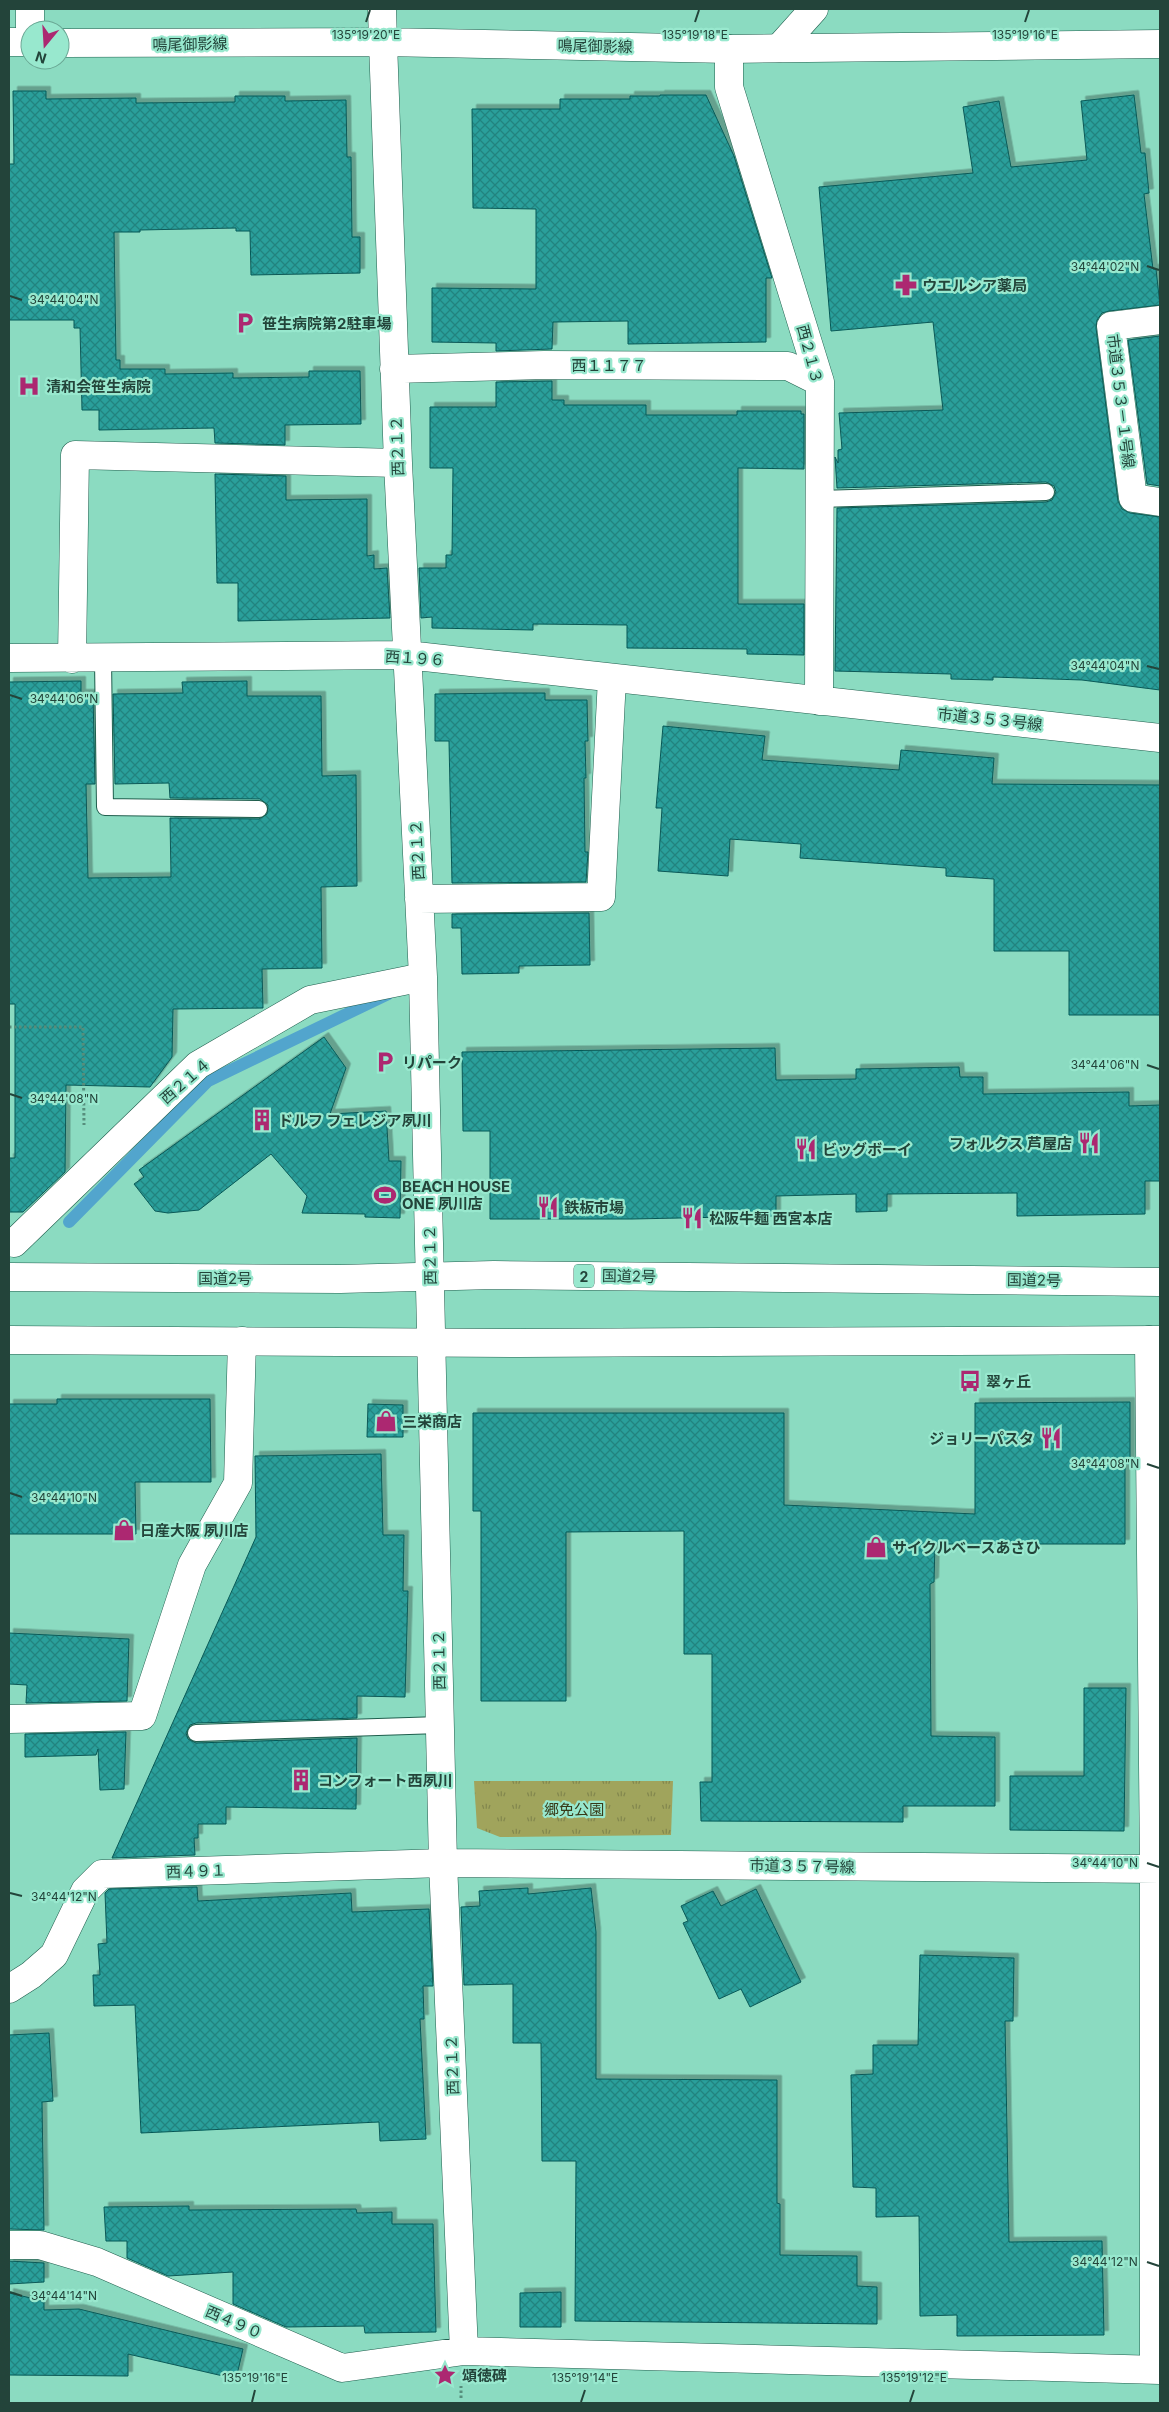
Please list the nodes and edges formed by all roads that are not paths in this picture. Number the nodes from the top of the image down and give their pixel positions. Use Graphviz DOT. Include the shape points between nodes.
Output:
graph roads {
  1 [pos="382,9"];
  2 [pos="814,9"];
  3 [pos="383,42"];
  4 [pos="70,43"];
  5 [pos="1160,44"];
  6 [pos="779,48"];
  7 [pos="729,49"];
  8 [pos="1160,320"];
  9 [pos="394,369"];
  10 [pos="820,382"];
  11 [pos="398,463"];
  12 [pos="1046,492"];
  13 [pos="820,498"];
  14 [pos="1160,502"];
  15 [pos="407,655"];
  16 [pos="9,658"];
  17 [pos="72,659"];
  18 [pos="103,659"];
  19 [pos="612,678"];
  20 [pos="819,701"];
  21 [pos="1160,738"];
  22 [pos="259,809"];
  23 [pos="419,899"];
  24 [pos="423,977"];
  25 [pos="14,1243"];
  26 [pos="430,1276"];
  27 [pos="9,1277"];
  28 [pos="1160,1282"];
  29 [pos="9,1340"];
  30 [pos="1154,1340"];
  31 [pos="242,1341"];
  32 [pos="432,1342"];
  33 [pos="9,1719"];
  34 [pos="440,1725"];
  35 [pos="196,1733"];
  36 [pos="443,1863"];
  37 [pos="1157,1869"];
  38 [pos="9,1989"];
  39 [pos="9,2245"];
  40 [pos="464,2352"];
  41 [pos="1157,2370"];
  1 -- 3 [label="main road, 西２１２"];
  2 -- 6 [label="main road"];
  3 -- 4 [label="main road, 鳴尾御影線"];
  3 -- 7 [label="main road, 鳴尾御影線"];
  3 -- 9 [label="main road, 西２１２"];
  5 -- 6 [label="main road, 鳴尾御影線"];
  6 -- 7 [label="main road, 鳴尾御影線"];
  7 -- 10 [label="main road, 西２１３" via="729,87"];
  8 -- 14 [label="main road, 市道３５３－１号線" via="1111,326 1133,498"];
  9 -- 10 [label="main road, 西１１７７" via="544,365 788,366"];
  9 -- 11 [label="main road, 西２１２"];
  10 -- 13 [label="main road, 西２１３"];
  11 -- 15 [label="main road, 西２１２"];
  11 -- 17 [label="main road" via="75,455"];
  12 -- 13 [label="lane"];
  13 -- 20 [label="main road, 西２１３"];
  15 -- 18 [label="main road, 西１９６"];
  15 -- 19 [label="main road, 西１９６"];
  15 -- 23 [label="main road, 西２１２"];
  16 -- 17 [label="main road, 西１９６"];
  17 -- 18 [label="main road, 西１９６"];
  18 -- 22 [label="lane" via="105,807"];
  19 -- 20 [label="main road, 西１９６"];
  19 -- 23 [label="main road" via="601,897"];
  20 -- 21 [label="main road, 市道３５３号線"];
  23 -- 24 [label="main road, 西２１２"];
  24 -- 25 [label="main road, 西２１４" via="310,1000 198,1065"];
  24 -- 26 [label="main road, 西２１２"];
  26 -- 27 [label="main road, 国道2号 / 2" via="340,1279"];
  26 -- 28 [label="main road, 国道2号 / 2"];
  26 -- 32 [label="main road, 西２１２"];
  29 -- 31 [label="main road"];
  30 -- 32 [label="main road"];
  30 -- 37 [label="main road"];
  31 -- 32 [label="main road"];
  31 -- 33 [label="main road" via="238,1483 192,1565 142,1716"];
  32 -- 34 [label="main road, 西２１２"];
  34 -- 35 [label="lane"];
  34 -- 36 [label="main road, 西２１２"];
  36 -- 37 [label="main road, 市道３５７号線"];
  36 -- 38 [label="main road, 西４９１" via="102,1874 85,1891 54,1955"];
  36 -- 40 [label="main road, 西２１２"];
  37 -- 41 [label="main road"];
  39 -- 40 [label="main road, 西４９０" via="40,2245 97,2262 342,2368"];
  40 -- 41 [label="main road, 西４９０"];
}
